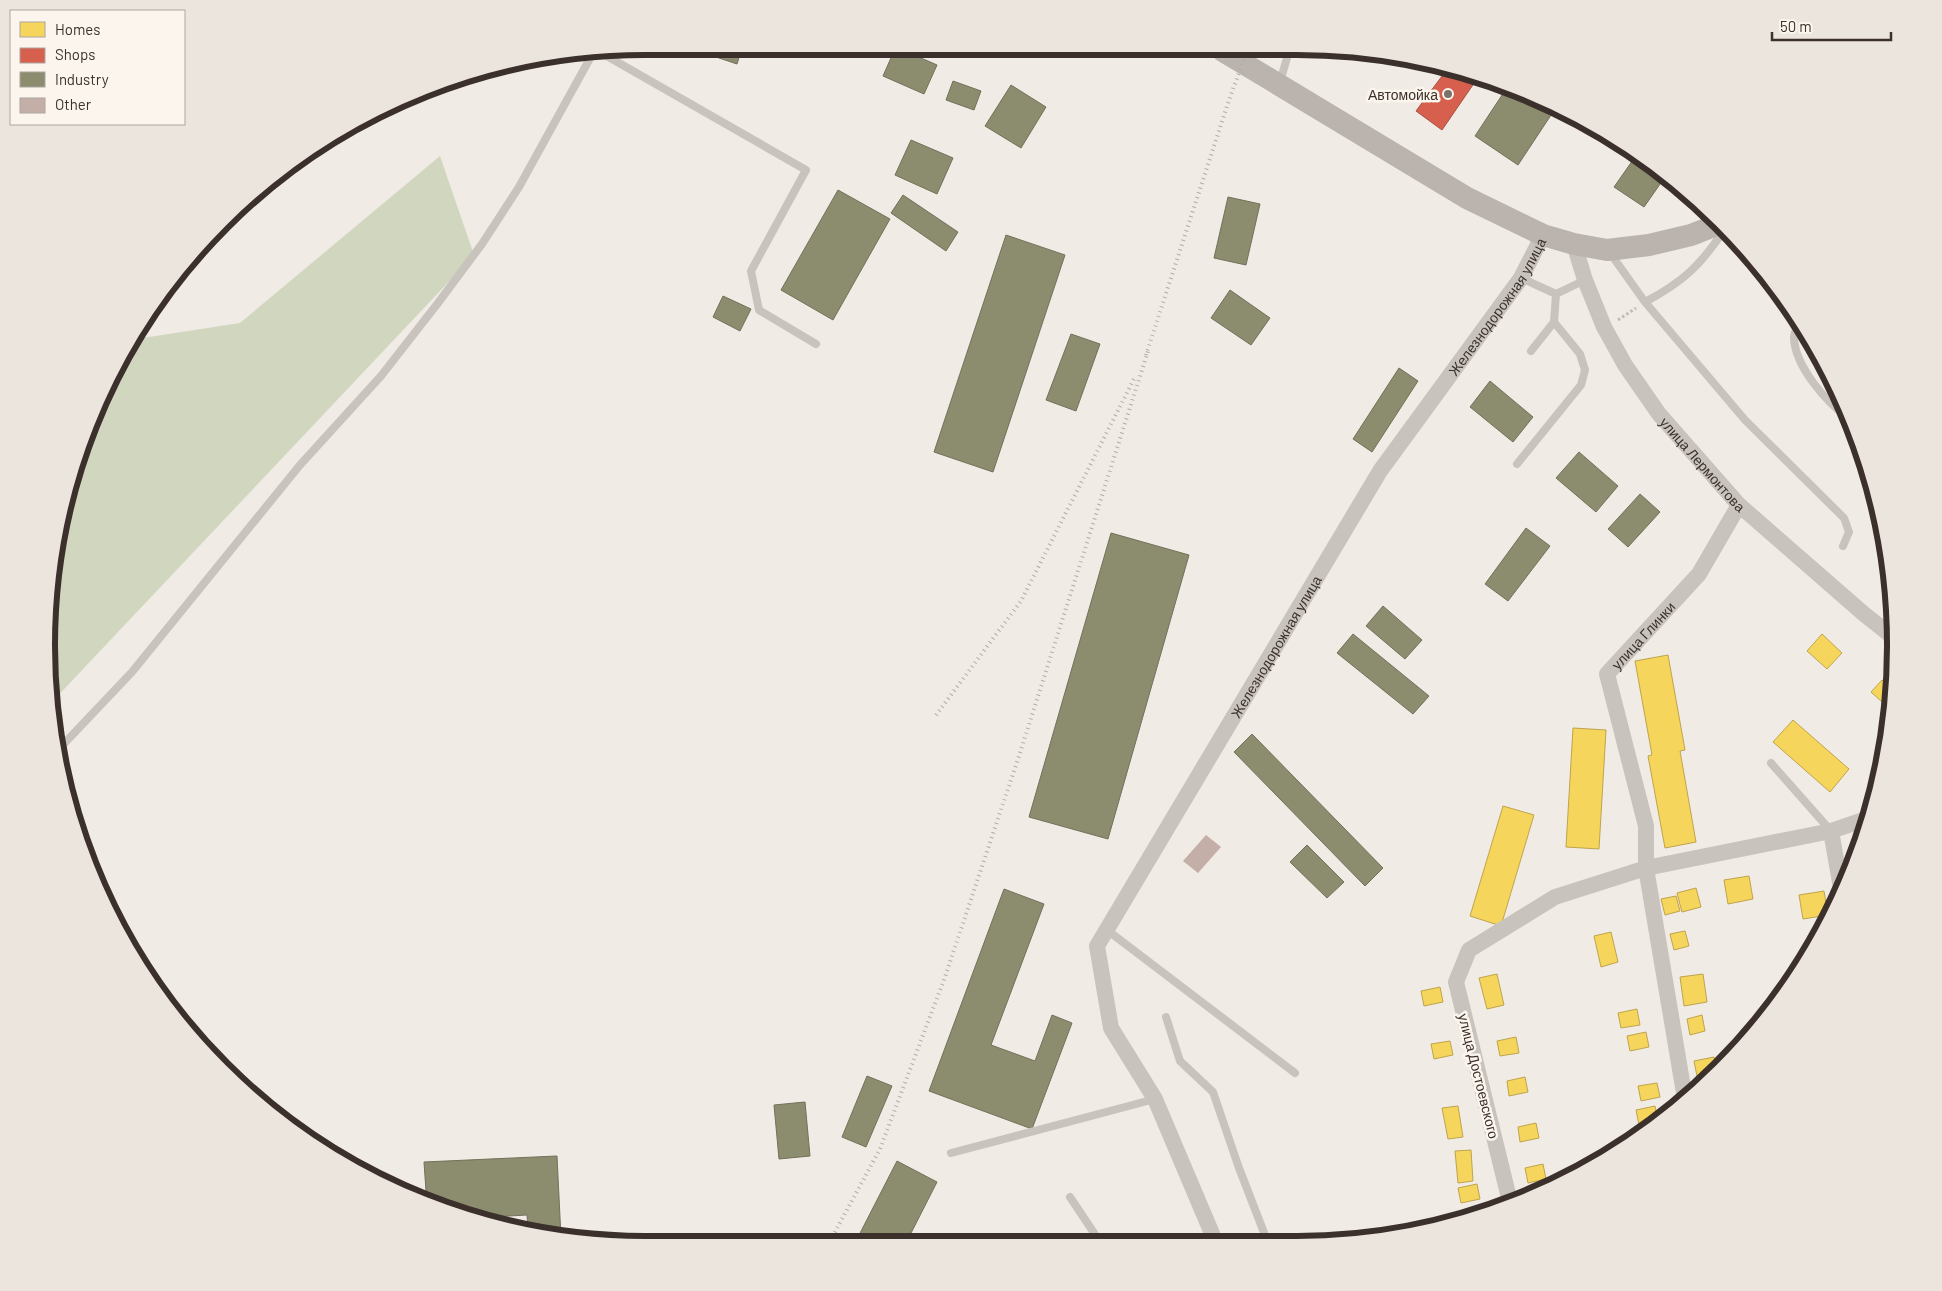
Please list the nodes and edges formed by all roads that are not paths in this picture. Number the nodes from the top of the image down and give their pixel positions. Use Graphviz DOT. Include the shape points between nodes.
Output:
graph roads {
  1 [pos="1230,55"];
  2 [pos="1288,55"];
  3 [pos="607,56"];
  4 [pos="590,58"];
  5 [pos="1279,84"];
  6 [pos="1712,227"];
  7 [pos="1543,235"];
  8 [pos="1721,235"];
  9 [pos="1574,244"];
  10 [pos="1607,250"];
  11 [pos="1521,278"];
  12 [pos="1585,280"];
  13 [pos="1556,294"];
  14 [pos="1645,302"];
  15 [pos="1554,322"];
  16 [pos="1796,331"];
  17 [pos="816,344"];
  18 [pos="1531,351"];
  19 [pos="1835,404"];
  20 [pos="1517,464"];
  21 [pos="1739,505"];
  22 [pos="1843,546"];
  23 [pos="1887,631"];
  24 [pos="63,744"];
  25 [pos="1771,763"];
  26 [pos="1860,821"];
  27 [pos="1831,831"];
  28 [pos="1646,868"];
  29 [pos="1840,876"];
  30 [pos="1106,930"];
  31 [pos="1166,1017"];
  32 [pos="1295,1073"];
  33 [pos="1683,1092"];
  34 [pos="1155,1099"];
  35 [pos="951,1153"];
  36 [pos="1509,1196"];
  37 [pos="1070,1197"];
  38 [pos="1096,1236"];
  39 [pos="1213,1236"];
  40 [pos="1265,1236"];
  1 -- 5 [label="main road"];
  2 -- 5 [label="lane"];
  3 -- 17 [label="lane" via="806,170 751,271 759,310"];
  4 -- 24 [label="lane" via="519,187 438,304 381,376 300,466 132,672"];
  5 -- 7 [label="main road" via="1467,198"];
  6 -- 10 [label="main road, Железнодорожная улица" via="1649,245"];
  7 -- 9 [label="main road, Железнодорожная улица"];
  7 -- 11 [label="street, Железнодорожная улица"];
  8 -- 14 [label="lane" via="1692,272"];
  9 -- 10 [label="main road, Железнодорожная улица"];
  9 -- 12 [label="street, улица Лермонтова"];
  10 -- 14 [label="lane"];
  11 -- 13 [label="lane"];
  11 -- 30 [label="street, Железнодорожная улица" via="1380,471"];
  12 -- 13 [label="lane"];
  12 -- 21 [label="street, улица Лермонтова" via="1604,327 1625,366 1659,414"];
  13 -- 15 [label="lane"];
  14 -- 22 [label="lane" via="1745,420 1844,518 1848,532"];
  15 -- 18 [label="lane"];
  15 -- 20 [label="lane" via="1580,354 1585,370 1581,385"];
  16 -- 19 [label="lane" via="1794,338 1799,357 1808,376"];
  21 -- 23 [label="street, улица Лермонтова"];
  21 -- 28 [label="street, улица Глинки" via="1699,574 1606,674 1646,826"];
  25 -- 27 [label="lane"];
  26 -- 27 [label="street"];
  27 -- 28 [label="street"];
  27 -- 29 [label="street"];
  28 -- 33 [label="street, улица Глинки"];
  28 -- 36 [label="street, улица Достоевского" via="1555,897 1469,950 1456,982"];
  30 -- 32 [label="lane"];
  30 -- 34 [label="street, Железнодорожная улица" via="1097,946 1111,1028"];
  31 -- 40 [label="lane" via="1180,1061 1213,1092"];
  34 -- 35 [label="lane"];
  34 -- 39 [label="street, Железнодорожная улица"];
  37 -- 38 [label="lane"];
}
